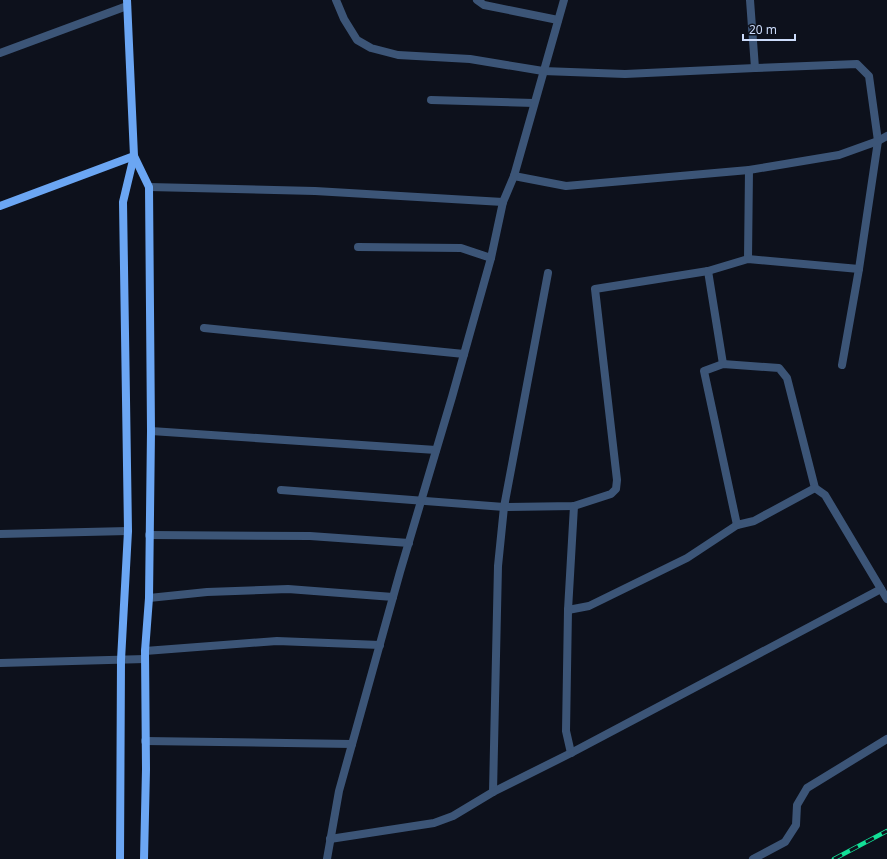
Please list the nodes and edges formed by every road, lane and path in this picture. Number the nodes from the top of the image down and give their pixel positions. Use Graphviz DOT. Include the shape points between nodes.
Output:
graph roads {
  1 [pos="336,0"];
  2 [pos="477,0"];
  3 [pos="564,0"];
  4 [pos="750,0"];
  5 [pos="127,3"];
  6 [pos="558,20"];
  7 [pos="0,53"];
  8 [pos="755,68"];
  9 [pos="543,71"];
  10 [pos="431,100"];
  11 [pos="534,103"];
  12 [pos="887,136"];
  13 [pos="878,141"];
  14 [pos="134,156"];
  15 [pos="749,170"];
  16 [pos="514,176"];
  17 [pos="149,188"];
  18 [pos="503,202"];
  19 [pos="0,206"];
  20 [pos="358,247"];
  21 [pos="491,258"];
  22 [pos="748,259"];
  23 [pos="859,269"];
  24 [pos="708,271"];
  25 [pos="548,273"];
  26 [pos="204,328"];
  27 [pos="464,354"];
  28 [pos="723,364"];
  29 [pos="842,365"];
  30 [pos="151,431"];
  31 [pos="436,450"];
  32 [pos="816,488"];
  33 [pos="281,490"];
  34 [pos="422,501"];
  35 [pos="574,506"];
  36 [pos="504,508"];
  37 [pos="736,525"];
  38 [pos="128,531"];
  39 [pos="0,534"];
  40 [pos="149,535"];
  41 [pos="409,543"];
  42 [pos="881,589"];
  43 [pos="393,597"];
  44 [pos="149,598"];
  45 [pos="887,599"];
  46 [pos="568,610"];
  47 [pos="380,645"];
  48 [pos="145,655"];
  49 [pos="121,660"];
  50 [pos="0,663"];
  51 [pos="887,740"];
  52 [pos="145,741"];
  53 [pos="352,744"];
  54 [pos="571,753"];
  55 [pos="493,792"];
  56 [pos="330,839"];
  57 [pos="120,859"];
  58 [pos="144,859"];
  59 [pos="327,859"];
  60 [pos="753,859"];
  1 -- 9 [label="street" via="344,19 358,40 371,48 398,54 470,59"];
  2 -- 6 [label="street" via="484,5"];
  3 -- 6 [label="street"];
  4 -- 8 [label="street"];
  5 -- 7 [label="street"];
  5 -- 14 [label="street"];
  6 -- 9 [label="street"];
  8 -- 9 [label="street" via="625,74"];
  8 -- 13 [label="street" via="857,64 869,76"];
  9 -- 11 [label="street"];
  10 -- 11 [label="street"];
  11 -- 16 [label="street"];
  12 -- 13 [label="street"];
  13 -- 15 [label="street" via="839,155"];
  13 -- 23 [label="street"];
  14 -- 17 [label="street"];
  14 -- 19 [label="street"];
  14 -- 38 [label="street" via="123,202"];
  15 -- 16 [label="street" via="566,186"];
  15 -- 22 [label="street"];
  16 -- 18 [label="street"];
  17 -- 18 [label="street" via="315,191"];
  17 -- 30 [label="street"];
  18 -- 21 [label="street"];
  20 -- 21 [label="street" via="461,248"];
  21 -- 27 [label="street"];
  22 -- 23 [label="street"];
  22 -- 24 [label="street"];
  23 -- 29 [label="street"];
  24 -- 28 [label="street"];
  24 -- 35 [label="street" via="595,289 617,480 616,489 611,494"];
  25 -- 36 [label="street"];
  26 -- 27 [label="street"];
  27 -- 31 [label="street"];
  28 -- 32 [label="street" via="780,368 787,378"];
  28 -- 37 [label="street" via="704,370"];
  30 -- 31 [label="street"];
  30 -- 40 [label="street"];
  31 -- 34 [label="street"];
  32 -- 37 [label="street" via="754,522"];
  32 -- 42 [label="street" via="825,495"];
  33 -- 34 [label="street"];
  34 -- 36 [label="street"];
  34 -- 41 [label="street"];
  35 -- 36 [label="street"];
  35 -- 46 [label="street"];
  36 -- 55 [label="street" via="498,566"];
  37 -- 46 [label="street" via="687,558 589,606"];
  38 -- 39 [label="street"];
  38 -- 49 [label="street"];
  40 -- 41 [label="street" via="310,536"];
  40 -- 44 [label="street"];
  41 -- 43 [label="street"];
  42 -- 45 [label="street"];
  42 -- 54 [label="street"];
  43 -- 44 [label="street" via="288,589 207,592"];
  43 -- 47 [label="street"];
  44 -- 48 [label="street"];
  46 -- 54 [label="street" via="566,730"];
  47 -- 48 [label="street" via="277,641"];
  47 -- 53 [label="street"];
  48 -- 49 [label="street"];
  48 -- 52 [label="street"];
  49 -- 50 [label="street"];
  49 -- 57 [label="street"];
  51 -- 60 [label="street" via="807,788 797,805 796,825 785,842"];
  52 -- 53 [label="street"];
  52 -- 58 [label="street"];
  53 -- 56 [label="street" via="339,790"];
  54 -- 55 [label="street"];
  55 -- 56 [label="street" via="453,816 434,823"];
  56 -- 59 [label="street"];
}
